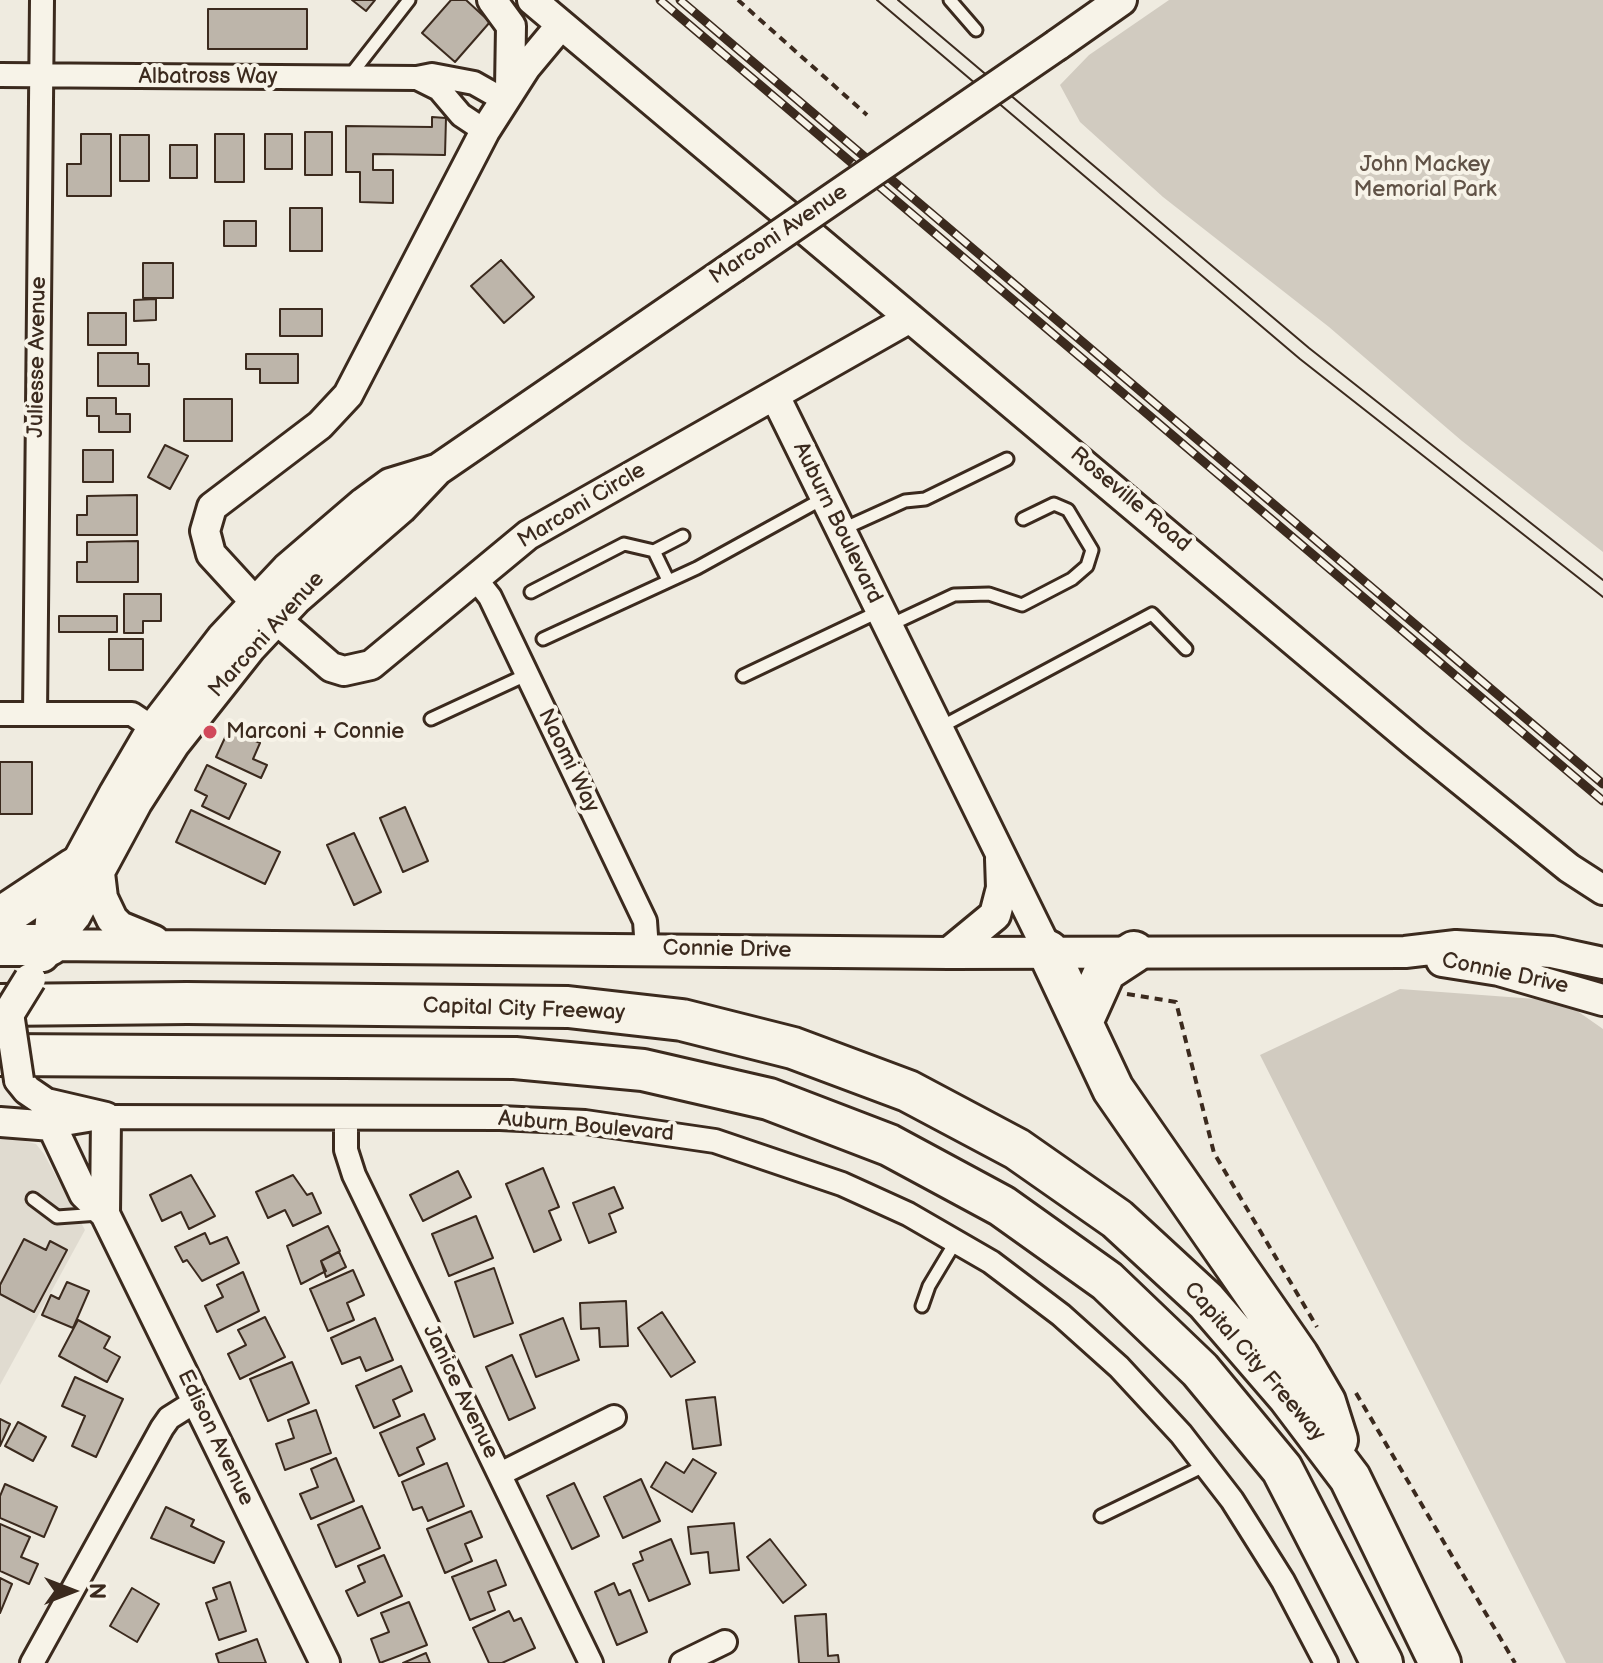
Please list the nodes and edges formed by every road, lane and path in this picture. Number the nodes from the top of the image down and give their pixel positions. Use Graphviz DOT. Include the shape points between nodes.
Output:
graph roads {
  1 [pos="42,0"];
  2 [pos="409,0"];
  3 [pos="492,0"];
  4 [pos="532,0"];
  5 [pos="738,0"];
  6 [pos="950,0"];
  7 [pos="1121,0"];
  8 [pos="561,25"];
  9 [pos="976,30"];
  10 [pos="0,75"];
  11 [pos="42,76"];
  12 [pos="349,77"];
  13 [pos="417,78"];
  14 [pos="507,95"];
  15 [pos="867,115"];
  16 [pos="485,131"];
  17 [pos="910,318"];
  18 [pos="775,396"];
  19 [pos="1007,459"];
  20 [pos="825,498"];
  21 [pos="1023,519"];
  22 [pos="841,530"];
  23 [pos="683,536"];
  24 [pos="654,551"];
  25 [pos="475,578"];
  26 [pos="668,580"];
  27 [pos="531,592"];
  28 [pos="266,611"];
  29 [pos="884,618"];
  30 [pos="543,639"];
  31 [pos="1186,649"];
  32 [pos="526,675"];
  33 [pos="743,676"];
  34 [pos="0,714"];
  35 [pos="35,714"];
  36 [pos="431,719"];
  37 [pos="153,728"];
  38 [pos="938,729"];
  39 [pos="1001,859"];
  40 [pos="1569,868"];
  41 [pos="86,871"];
  42 [pos="1603,890"];
  43 [pos="1603,910"];
  44 [pos="0,918"];
  45 [pos="0,945"];
  46 [pos="167,945"];
  47 [pos="647,950"];
  48 [pos="1048,951"];
  49 [pos="1134,952"];
  50 [pos="1405,952"];
  51 [pos="949,953"];
  52 [pos="39,962"];
  53 [pos="1603,963"];
  54 [pos="1603,1000"];
  55 [pos="1090,1005"];
  56 [pos="3,1016"];
  57 [pos="10,1067"];
  58 [pos="106,1117"];
  59 [pos="346,1118"];
  60 [pos="0,1122"];
  61 [pos="52,1126"];
  62 [pos="33,1199"];
  63 [pos="105,1214"];
  64 [pos="956,1241"];
  65 [pos="922,1306"];
  66 [pos="1322,1336"];
  67 [pos="1355,1391"];
  68 [pos="196,1401"];
  69 [pos="614,1417"];
  70 [pos="1206,1465"];
  71 [pos="500,1474"];
  72 [pos="1350,1478"];
  73 [pos="1101,1516"];
  74 [pos="725,1642"];
  75 [pos="32,1663"];
  76 [pos="325,1663"];
  77 [pos="591,1663"];
  78 [pos="682,1663"];
  79 [pos="1326,1663"];
  80 [pos="1382,1663"];
  81 [pos="1440,1663"];
  82 [pos="1515,1663"];
  1 -- 11 [label="street, Juliesse Avenue"];
  2 -- 12 [label="lane"];
  3 -- 14 [label="street" via="511,26"];
  4 -- 8 [label="street"];
  5 -- 15 [label="path"];
  6 -- 9 [label="lane"];
  7 -- 28 [label="main road, Marconi Avenue, bridge" via="437,470 381,490 306,551"];
  8 -- 14 [label="street, Marconi Avenue"];
  8 -- 17 [label="street, Roseville Road"];
  10 -- 11 [label="street, Albatross Way"];
  11 -- 12 [label="street, Albatross Way"];
  11 -- 35 [label="street, Juliesse Avenue"];
  12 -- 13 [label="street, Albatross Way"];
  13 -- 14 [label="street, Albatross Way" via="432,75"];
  13 -- 16 [label="street" via="439,89 461,115"];
  14 -- 16 [label="street, Marconi Avenue"];
  16 -- 28 [label="street, Marconi Avenue" via="348,395 320,425 212,507 205,531 211,554"];
  17 -- 18 [label="street, Marconi Circle"];
  17 -- 40 [label="street, Roseville Road"];
  18 -- 20 [label="street, Auburn Boulevard"];
  18 -- 25 [label="street, Marconi Circle" via="553,519"];
  19 -- 22 [label="lane" via="925,499 905,501"];
  20 -- 22 [label="street, Auburn Boulevard"];
  20 -- 26 [label="lane"];
  21 -- 29 [label="lane" via="1054,504 1068,510 1092,550 1087,566 1022,605 982,593 954,595"];
  22 -- 29 [label="street, Auburn Boulevard"];
  23 -- 24 [label="lane"];
  24 -- 26 [label="lane"];
  24 -- 27 [label="lane" via="624,544"];
  25 -- 28 [label="street, Marconi Circle" via="383,657 358,669 331,667"];
  25 -- 32 [label="street, Naomi Way" via="490,597"];
  26 -- 30 [label="lane"];
  28 -- 37 [label="main road, Marconi Avenue" via="207,656"];
  28 -- 41 [label="main road, Marconi Avenue"];
  29 -- 33 [label="lane"];
  29 -- 38 [label="street, Auburn Boulevard"];
  31 -- 38 [label="lane" via="1152,614"];
  32 -- 36 [label="lane"];
  32 -- 47 [label="street, Naomi Way" via="645,921"];
  34 -- 35 [label="street"];
  35 -- 37 [label="street" via="132,714"];
  37 -- 41 [label="main road, Marconi Avenue"];
  38 -- 39 [label="street, Auburn Boulevard"];
  39 -- 48 [label="street, Auburn Boulevard"];
  39 -- 51 [label="main road" via="1002,888 995,915"];
  40 -- 42 [label="street, Roseville Road"];
  40 -- 43 [label="street, Roseville Road"];
  41 -- 44 [label="highway"];
  41 -- 46 [label="main road" via="112,919 132,933"];
  41 -- 52 [label="main road, Marconi Avenue" via="52,909"];
  45 -- 52 [label="highway"];
  46 -- 47 [label="main road, Connie Drive"];
  46 -- 52 [label="main road, Connie Drive"];
  47 -- 51 [label="main road, Connie Drive"];
  48 -- 49 [label="main road, Connie Drive"];
  48 -- 51 [label="main road, Connie Drive"];
  48 -- 55 [label="highway"];
  49 -- 50 [label="main road, Connie Drive"];
  49 -- 55 [label="highway" via="1105,971"];
  50 -- 53 [label="main road, Connie Drive" via="1499,947"];
  50 -- 54 [label="main road, Connie Drive" via="1534,978"];
  52 -- 56 [label="main road, Marconi Avenue, bridge"];
  55 -- 66 [label="path" via="1176,1002 1214,1153"];
  55 -- 72 [label="highway" via="1113,1089 1298,1356 1325,1402"];
  56 -- 57 [label="street, bridge"];
  56 -- 72 [label="highway, Capital City Freeway" via="187,1003 568,1007 682,1020 793,1048 908,1091 1017,1149 1117,1219 1206,1301"];
  57 -- 58 [label="street, Auburn Boulevard" via="27,1090 46,1103"];
  57 -- 80 [label="highway, Capital City Freeway" via="515,1058 643,1070 769,1099 889,1145 1002,1206 1084,1264 1200,1370 1282,1469"];
  58 -- 59 [label="street, Auburn Boulevard"];
  58 -- 61 [label="street, Auburn Boulevard"];
  58 -- 63 [label="street, Edison Avenue"];
  59 -- 64 [label="street, Auburn Boulevard" via="541,1119 671,1132 827,1178"];
  59 -- 71 [label="street, Janice Avenue" via="346,1150 354,1175"];
  60 -- 61 [label="street, Auburn Boulevard"];
  61 -- 63 [label="street, Edison Avenue" via="84,1194"];
  62 -- 63 [label="lane" via="57,1217"];
  63 -- 68 [label="street, Edison Avenue"];
  64 -- 65 [label="lane"];
  64 -- 70 [label="street, Auburn Boulevard" via="1024,1286 1091,1341"];
  67 -- 82 [label="path"];
  68 -- 75 [label="street" via="162,1428"];
  68 -- 76 [label="street, Edison Avenue"];
  69 -- 71 [label="street"];
  70 -- 73 [label="lane"];
  70 -- 79 [label="street, Auburn Boulevard" via="1257,1538"];
  71 -- 77 [label="street, Janice Avenue"];
  72 -- 81 [label="highway, Capital City Freeway"];
  74 -- 78 [label="street"];
}
